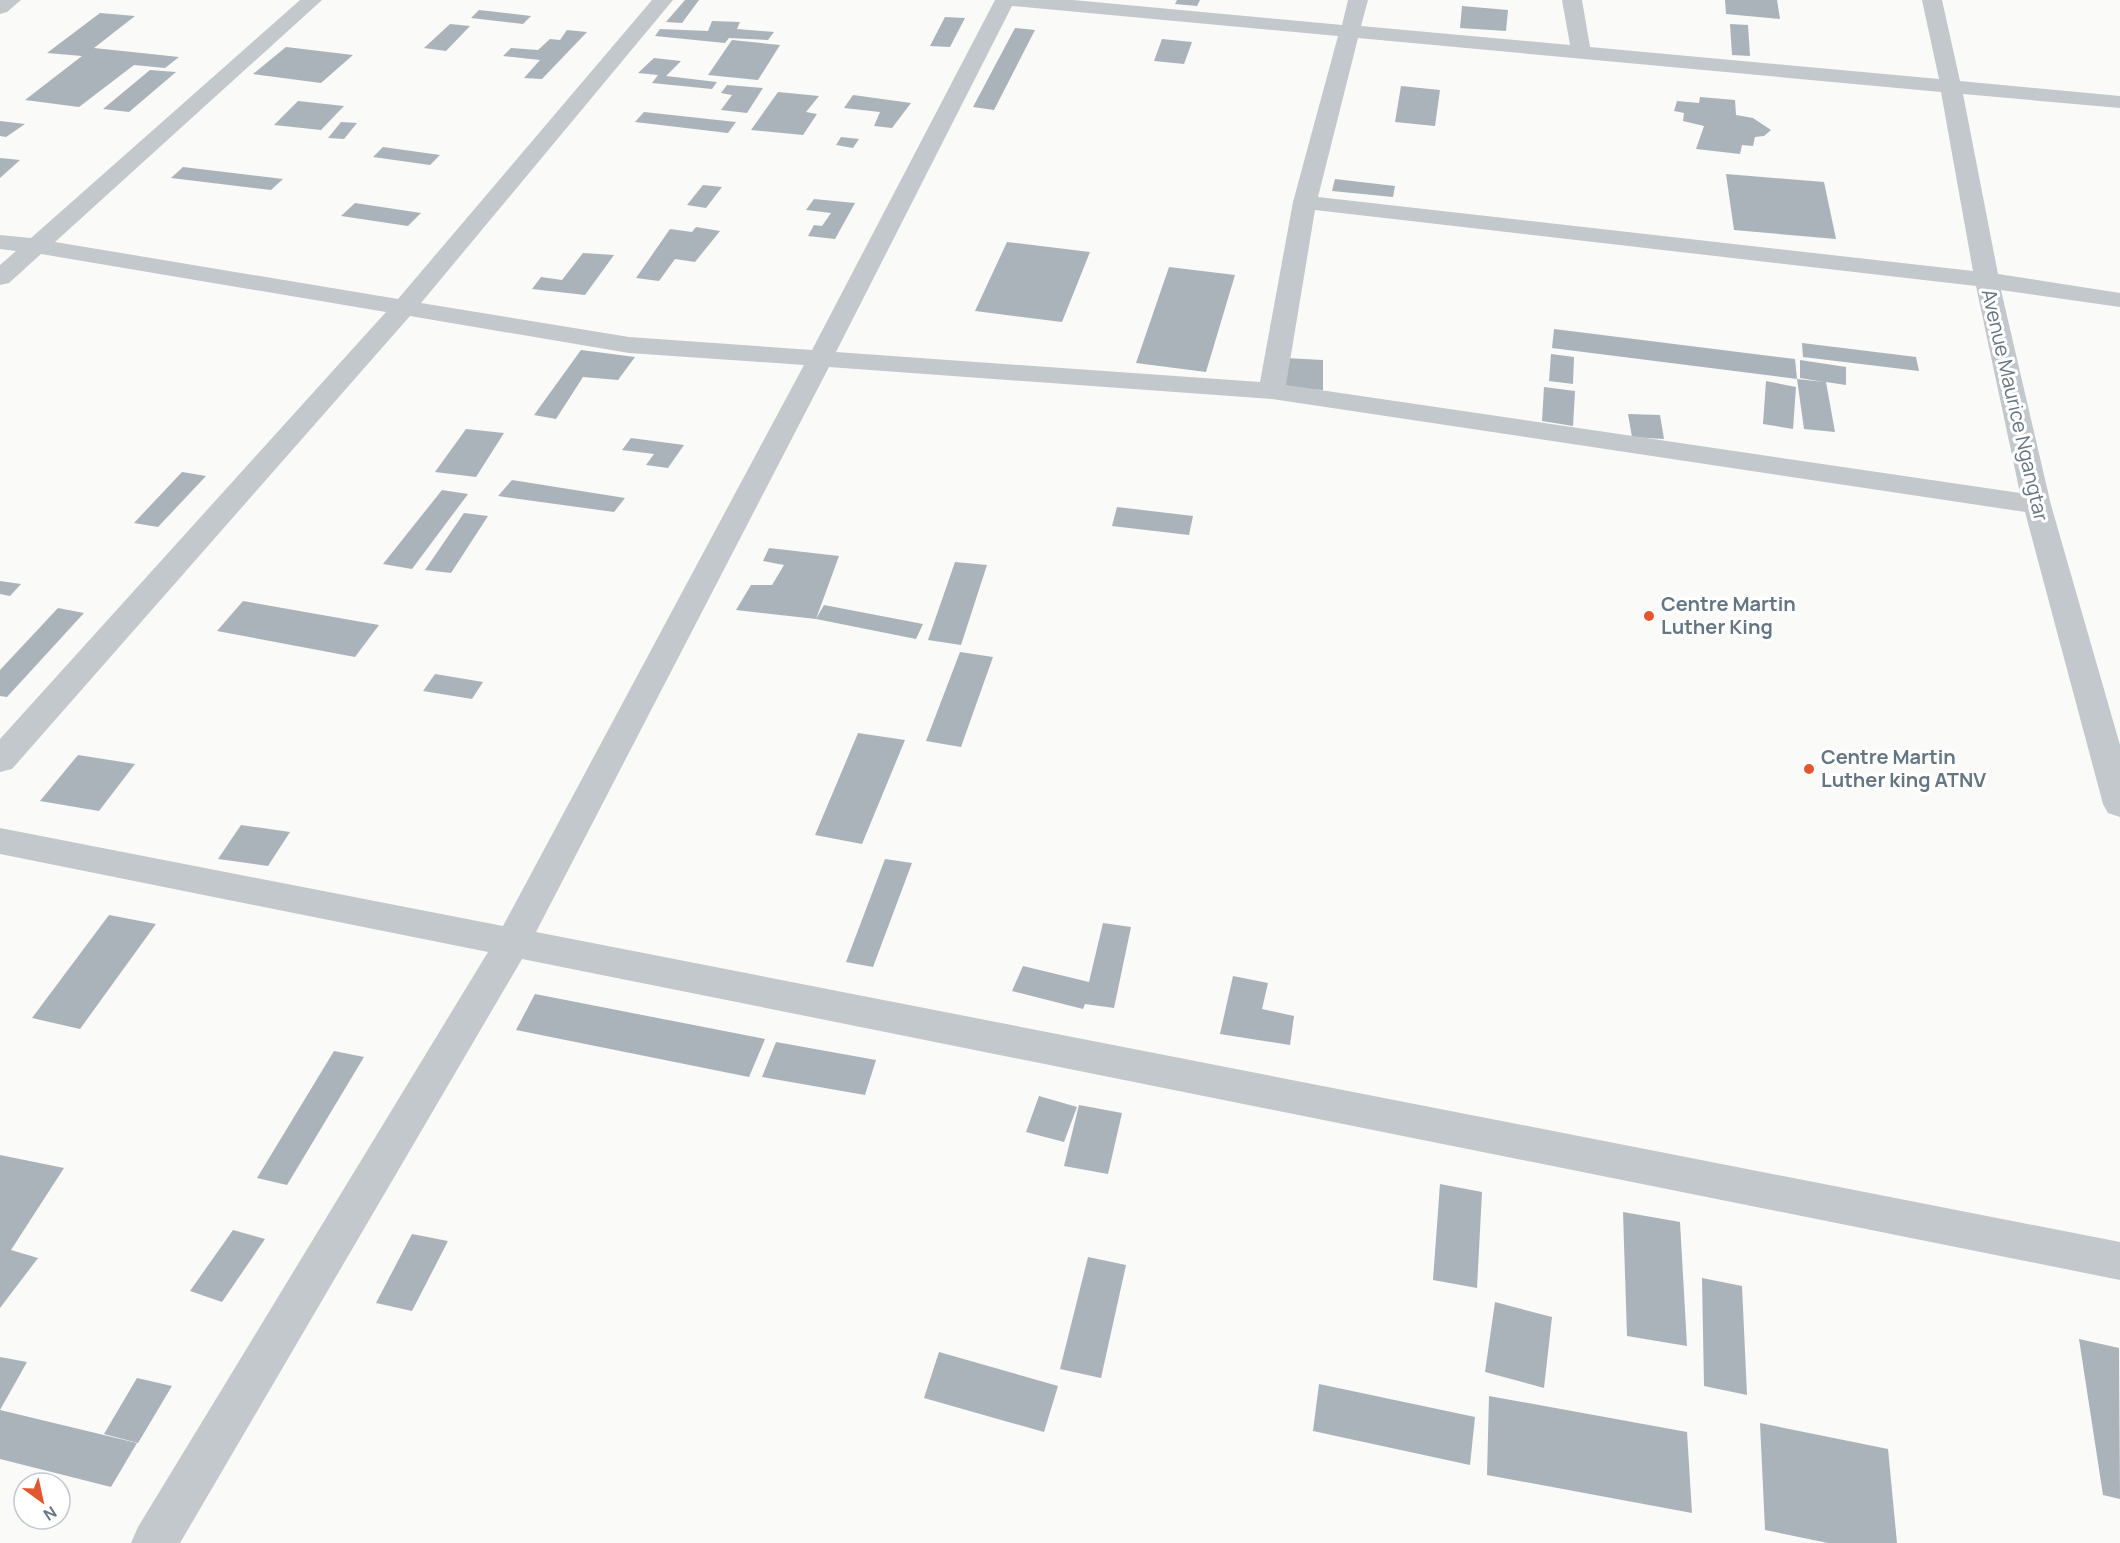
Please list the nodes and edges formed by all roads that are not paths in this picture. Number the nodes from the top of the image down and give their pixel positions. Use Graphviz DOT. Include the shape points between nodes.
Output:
graph roads {
  1 [pos="11,0"];
  2 [pos="312,0"];
  3 [pos="663,0"];
  4 [pos="1006,0"];
  5 [pos="1358,0"];
  6 [pos="1572,0"];
  7 [pos="1932,0"];
  8 [pos="0,8"];
  9 [pos="1350,31"];
  10 [pos="1581,52"];
  11 [pos="1951,86"];
  12 [pos="2120,102"];
  13 [pos="1305,202"];
  14 [pos="0,242"];
  15 [pos="37,246"];
  16 [pos="0,278"];
  17 [pos="1987,280"];
  18 [pos="2120,300"];
  19 [pos="404,308"];
  20 [pos="820,359"];
  21 [pos="1272,391"];
  22 [pos="2037,505"];
  23 [pos="0,760"];
  24 [pos="2120,804"];
  25 [pos="0,841"];
  26 [pos="513,942"];
  27 [pos="2120,1261"];
  28 [pos="154,1543"];
  1 -- 8 [label="street"];
  2 -- 15 [label="street"];
  3 -- 19 [label="street"];
  4 -- 9 [label="street"];
  4 -- 20 [label="street"];
  5 -- 9 [label="street"];
  6 -- 10 [label="street"];
  7 -- 11 [label="street, Avenue Maurice Ngangtar"];
  9 -- 10 [label="street"];
  9 -- 13 [label="street"];
  10 -- 11 [label="street"];
  11 -- 12 [label="street"];
  11 -- 17 [label="street, Avenue Maurice Ngangtar"];
  13 -- 17 [label="street"];
  13 -- 21 [label="street"];
  14 -- 15 [label="street"];
  15 -- 16 [label="street"];
  15 -- 19 [label="street"];
  17 -- 18 [label="street"];
  17 -- 22 [label="street, Avenue Maurice Ngangtar"];
  19 -- 20 [label="street" via="629,345"];
  19 -- 23 [label="street"];
  20 -- 21 [label="street"];
  20 -- 26 [label="street"];
  21 -- 22 [label="street"];
  22 -- 24 [label="street, Avenue Maurice Ngangtar"];
  25 -- 26 [label="street"];
  26 -- 27 [label="street"];
  26 -- 28 [label="street"];
}
